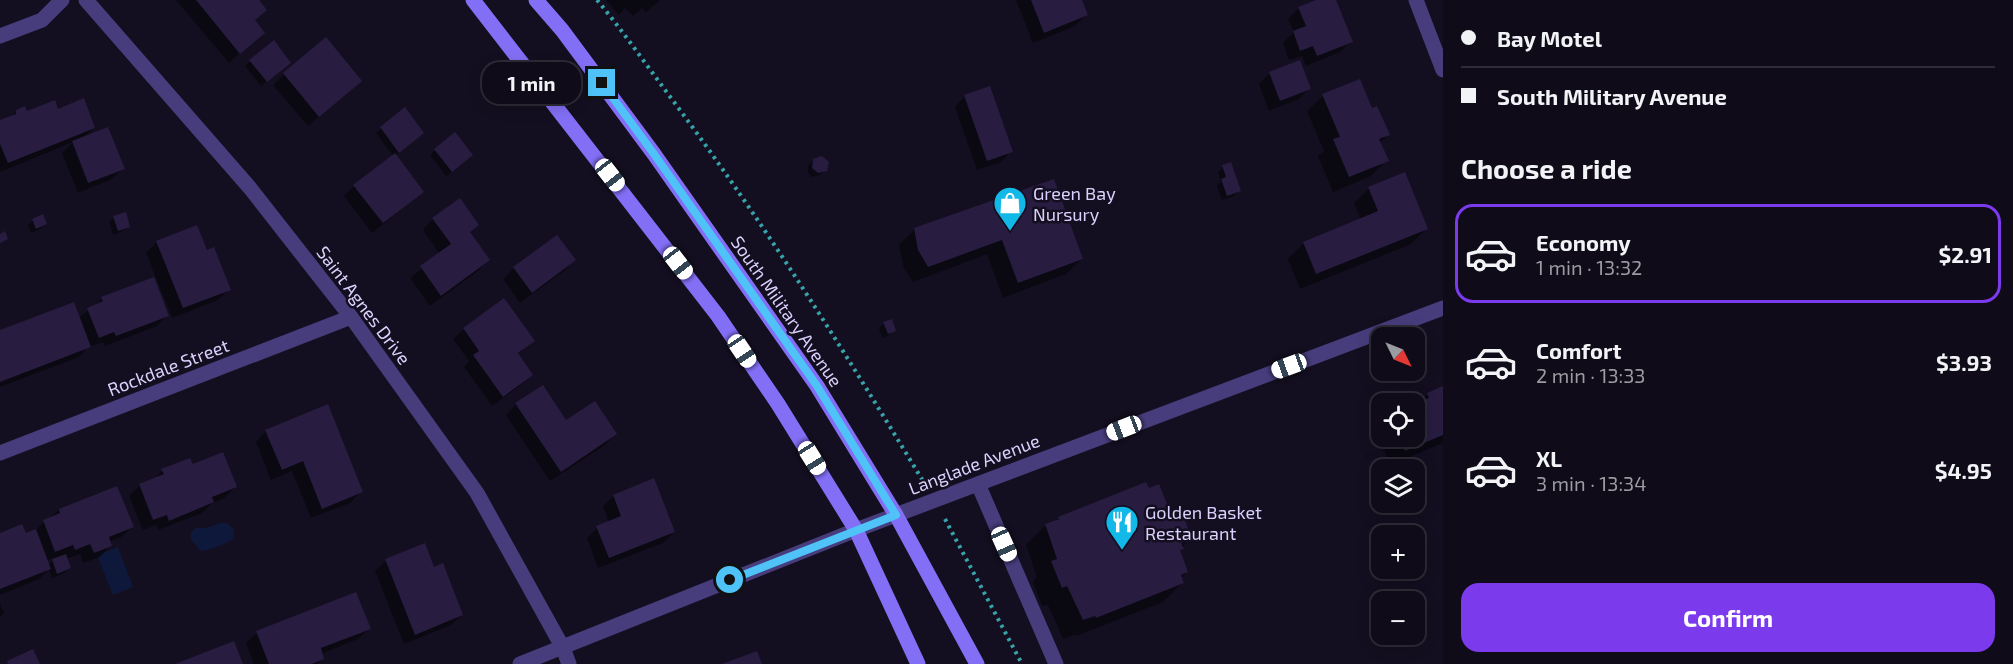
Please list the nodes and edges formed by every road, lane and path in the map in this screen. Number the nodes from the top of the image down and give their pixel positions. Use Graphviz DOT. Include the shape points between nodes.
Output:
graph roads {
  1 [pos="62,0"];
  2 [pos="86,0"];
  3 [pos="473,0"];
  4 [pos="536,0"];
  5 [pos="597,0"];
  6 [pos="1416,0"];
  7 [pos="0,36"];
  8 [pos="1443,70"];
  9 [pos="1443,308"];
  10 [pos="351,317"];
  11 [pos="0,453"];
  12 [pos="978,484"];
  13 [pos="934,500"];
  14 [pos="896,515"];
  15 [pos="856,530"];
  16 [pos="563,648"];
  17 [pos="520,664"];
  18 [pos="569,664"];
  19 [pos="918,664"];
  20 [pos="976,664"];
  21 [pos="1022,664"];
  22 [pos="1056,664"];
  1 -- 7 [label="street" via="42,20"];
  2 -- 10 [label="street, Saint Agnes Drive" via="250,188"];
  3 -- 15 [label="main road" via="718,316"];
  4 -- 14 [label="main road, South Military Avenue" via="654,154 817,386"];
  5 -- 13 [label="path" via="761,224"];
  6 -- 8 [label="street"];
  9 -- 12 [label="street, Langlade Avenue"];
  10 -- 11 [label="street, Rockdale Street"];
  10 -- 16 [label="street, Saint Agnes Drive" via="477,493"];
  12 -- 13 [label="street, Langlade Avenue"];
  12 -- 22 [label="street"];
  13 -- 14 [label="street, Langlade Avenue"];
  13 -- 21 [label="path"];
  14 -- 15 [label="street, Langlade Avenue"];
  14 -- 20 [label="main road, South Military Avenue"];
  15 -- 16 [label="street, Langlade Avenue"];
  15 -- 19 [label="main road"];
  16 -- 17 [label="street, Langlade Avenue"];
  16 -- 18 [label="street, Saint Agnes Drive"];
}
